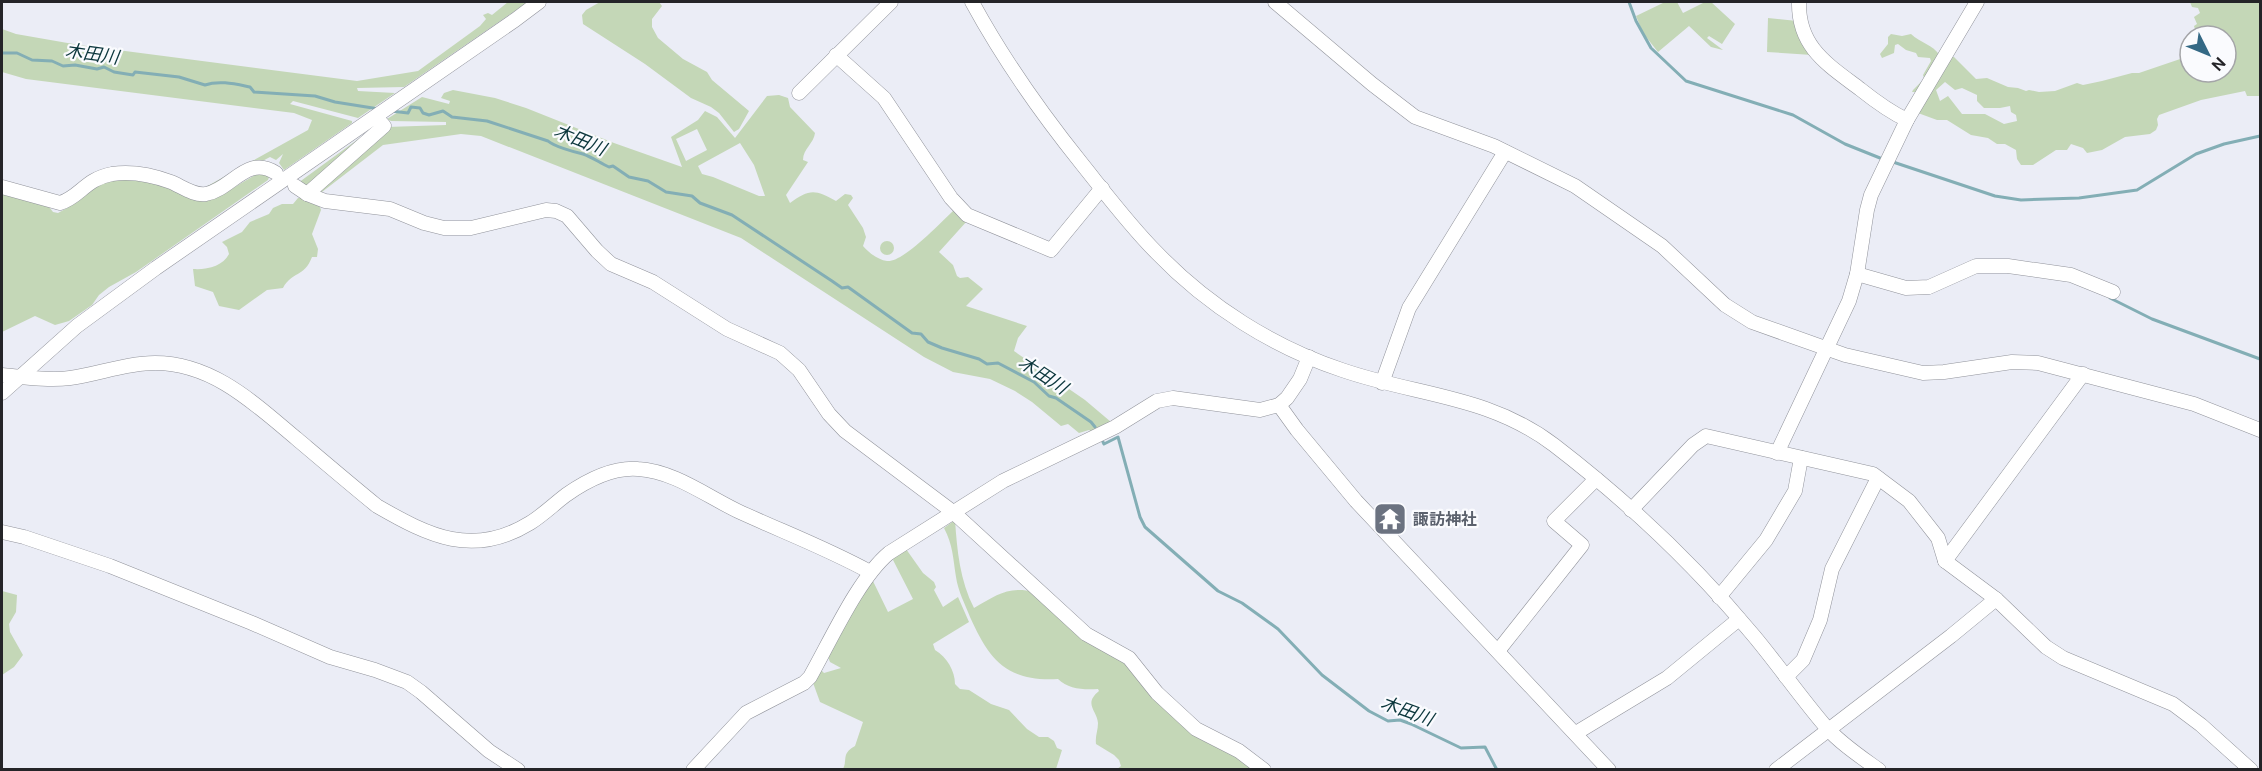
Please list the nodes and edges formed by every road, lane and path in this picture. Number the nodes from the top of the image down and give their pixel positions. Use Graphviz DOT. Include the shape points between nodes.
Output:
graph roads {
  1 [pos="539,2"];
  2 [pos="891,2"];
  3 [pos="972,2"];
  4 [pos="1275,2"];
  5 [pos="1799,2"];
  6 [pos="1977,2"];
  7 [pos="836,56"];
  8 [pos="799,93"];
  9 [pos="376,117"];
  10 [pos="1907,120"];
  11 [pos="1505,152"];
  12 [pos="276,172"];
  13 [pos="295,186"];
  14 [pos="2,187"];
  15 [pos="1102,188"];
  16 [pos="308,194"];
  17 [pos="1857,274"];
  18 [pos="2113,292"];
  19 [pos="1828,349"];
  20 [pos="1309,357"];
  21 [pos="2083,374"];
  22 [pos="2,375"];
  23 [pos="19,376"];
  24 [pos="1382,383"];
  25 [pos="2,393"];
  26 [pos="1279,405"];
  27 [pos="2260,430"];
  28 [pos="1777,453"];
  29 [pos="1801,458"];
  30 [pos="1878,478"];
  31 [pos="1596,479"];
  32 [pos="1631,510"];
  33 [pos="953,512"];
  34 [pos="2,532"];
  35 [pos="1945,561"];
  36 [pos="870,572"];
  37 [pos="1719,597"];
  38 [pos="1996,599"];
  39 [pos="1739,619"];
  40 [pos="1498,651"];
  41 [pos="1786,677"];
  42 [pos="1828,729"];
  43 [pos="1576,733"];
  44 [pos="1599,766"];
  45 [pos="518,770"];
  46 [pos="693,770"];
  47 [pos="1264,770"];
  48 [pos="1776,770"];
  49 [pos="1879,770"];
  50 [pos="2251,770"];
  1 -- 9 [label="street"];
  2 -- 7 [label="street"];
  3 -- 15 [label="street" via="1022,83"];
  4 -- 11 [label="street" via="1415,117"];
  5 -- 10 [label="street" via="1802,30 1818,56"];
  6 -- 10 [label="street"];
  7 -- 8 [label="street"];
  7 -- 15 [label="street" via="884,98 951,198 967,215 1051,250"];
  9 -- 16 [label="street" via="384,126"];
  9 -- 23 [label="street" via="156,268 77,326"];
  10 -- 17 [label="street" via="1871,195"];
  11 -- 19 [label="street" via="1575,186 1662,246 1735,312"];
  11 -- 24 [label="street" via="1409,308"];
  12 -- 14 [label="street" via="264,166 254,168 207,194 140,173 112,174 90,182 60,203"];
  13 -- 16 [label="street"];
  15 -- 20 [label="street" via="1157,254 1200,292 1240,321"];
  16 -- 33 [label="street" via="325,201 390,209 434,226 457,229 546,210 561,213 611,264 652,282 727,329 780,353 799,370 845,431"];
  17 -- 18 [label="street" via="1906,288 1929,287 1976,266 2007,266 2071,275"];
  17 -- 19 [label="street"];
  19 -- 21 [label="street" via="1923,373 2012,362 2038,363"];
  19 -- 28 [label="street"];
  20 -- 24 [label="street"];
  20 -- 26 [label="street" via="1300,379"];
  21 -- 27 [label="street" via="2194,404"];
  21 -- 35 [label="street"];
  22 -- 23 [label="street"];
  23 -- 25 [label="street"];
  23 -- 36 [label="street" via="66,379 130,364 157,363 204,373 240,392 377,506 450,540 475,542 513,532 594,478 636,468 675,479"];
  24 -- 31 [label="street" via="1456,398 1511,418 1549,441"];
  26 -- 33 [label="street" via="1260,410 1173,398 1157,401 1115,427 1003,481"];
  26 -- 40 [label="street" via="1356,501"];
  28 -- 29 [label="street"];
  28 -- 32 [label="street" via="1716,437 1700,438"];
  29 -- 30 [label="street"];
  29 -- 37 [label="street" via="1795,491 1766,540"];
  30 -- 35 [label="street" via="1909,501 1938,538"];
  30 -- 41 [label="street" via="1832,569 1820,620 1803,660"];
  31 -- 32 [label="street"];
  31 -- 40 [label="street" via="1554,520 1582,546"];
  32 -- 37 [label="street"];
  33 -- 36 [label="street" via="889,553"];
  33 -- 47 [label="street" via="1086,634 1129,658 1157,693 1196,729 1239,751"];
  34 -- 45 [label="street" via="110,566 330,657 406,682"];
  35 -- 38 [label="street"];
  36 -- 46 [label="street" via="810,677 746,713"];
  37 -- 39 [label="street"];
  38 -- 42 [label="street"];
  38 -- 50 [label="street" via="2046,647 2063,658 2173,704"];
  39 -- 41 [label="street"];
  39 -- 43 [label="street" via="1667,678"];
  40 -- 43 [label="street"];
  41 -- 42 [label="street"];
  42 -- 48 [label="street"];
  42 -- 49 [label="street"];
  43 -- 44 [label="street"];
}
